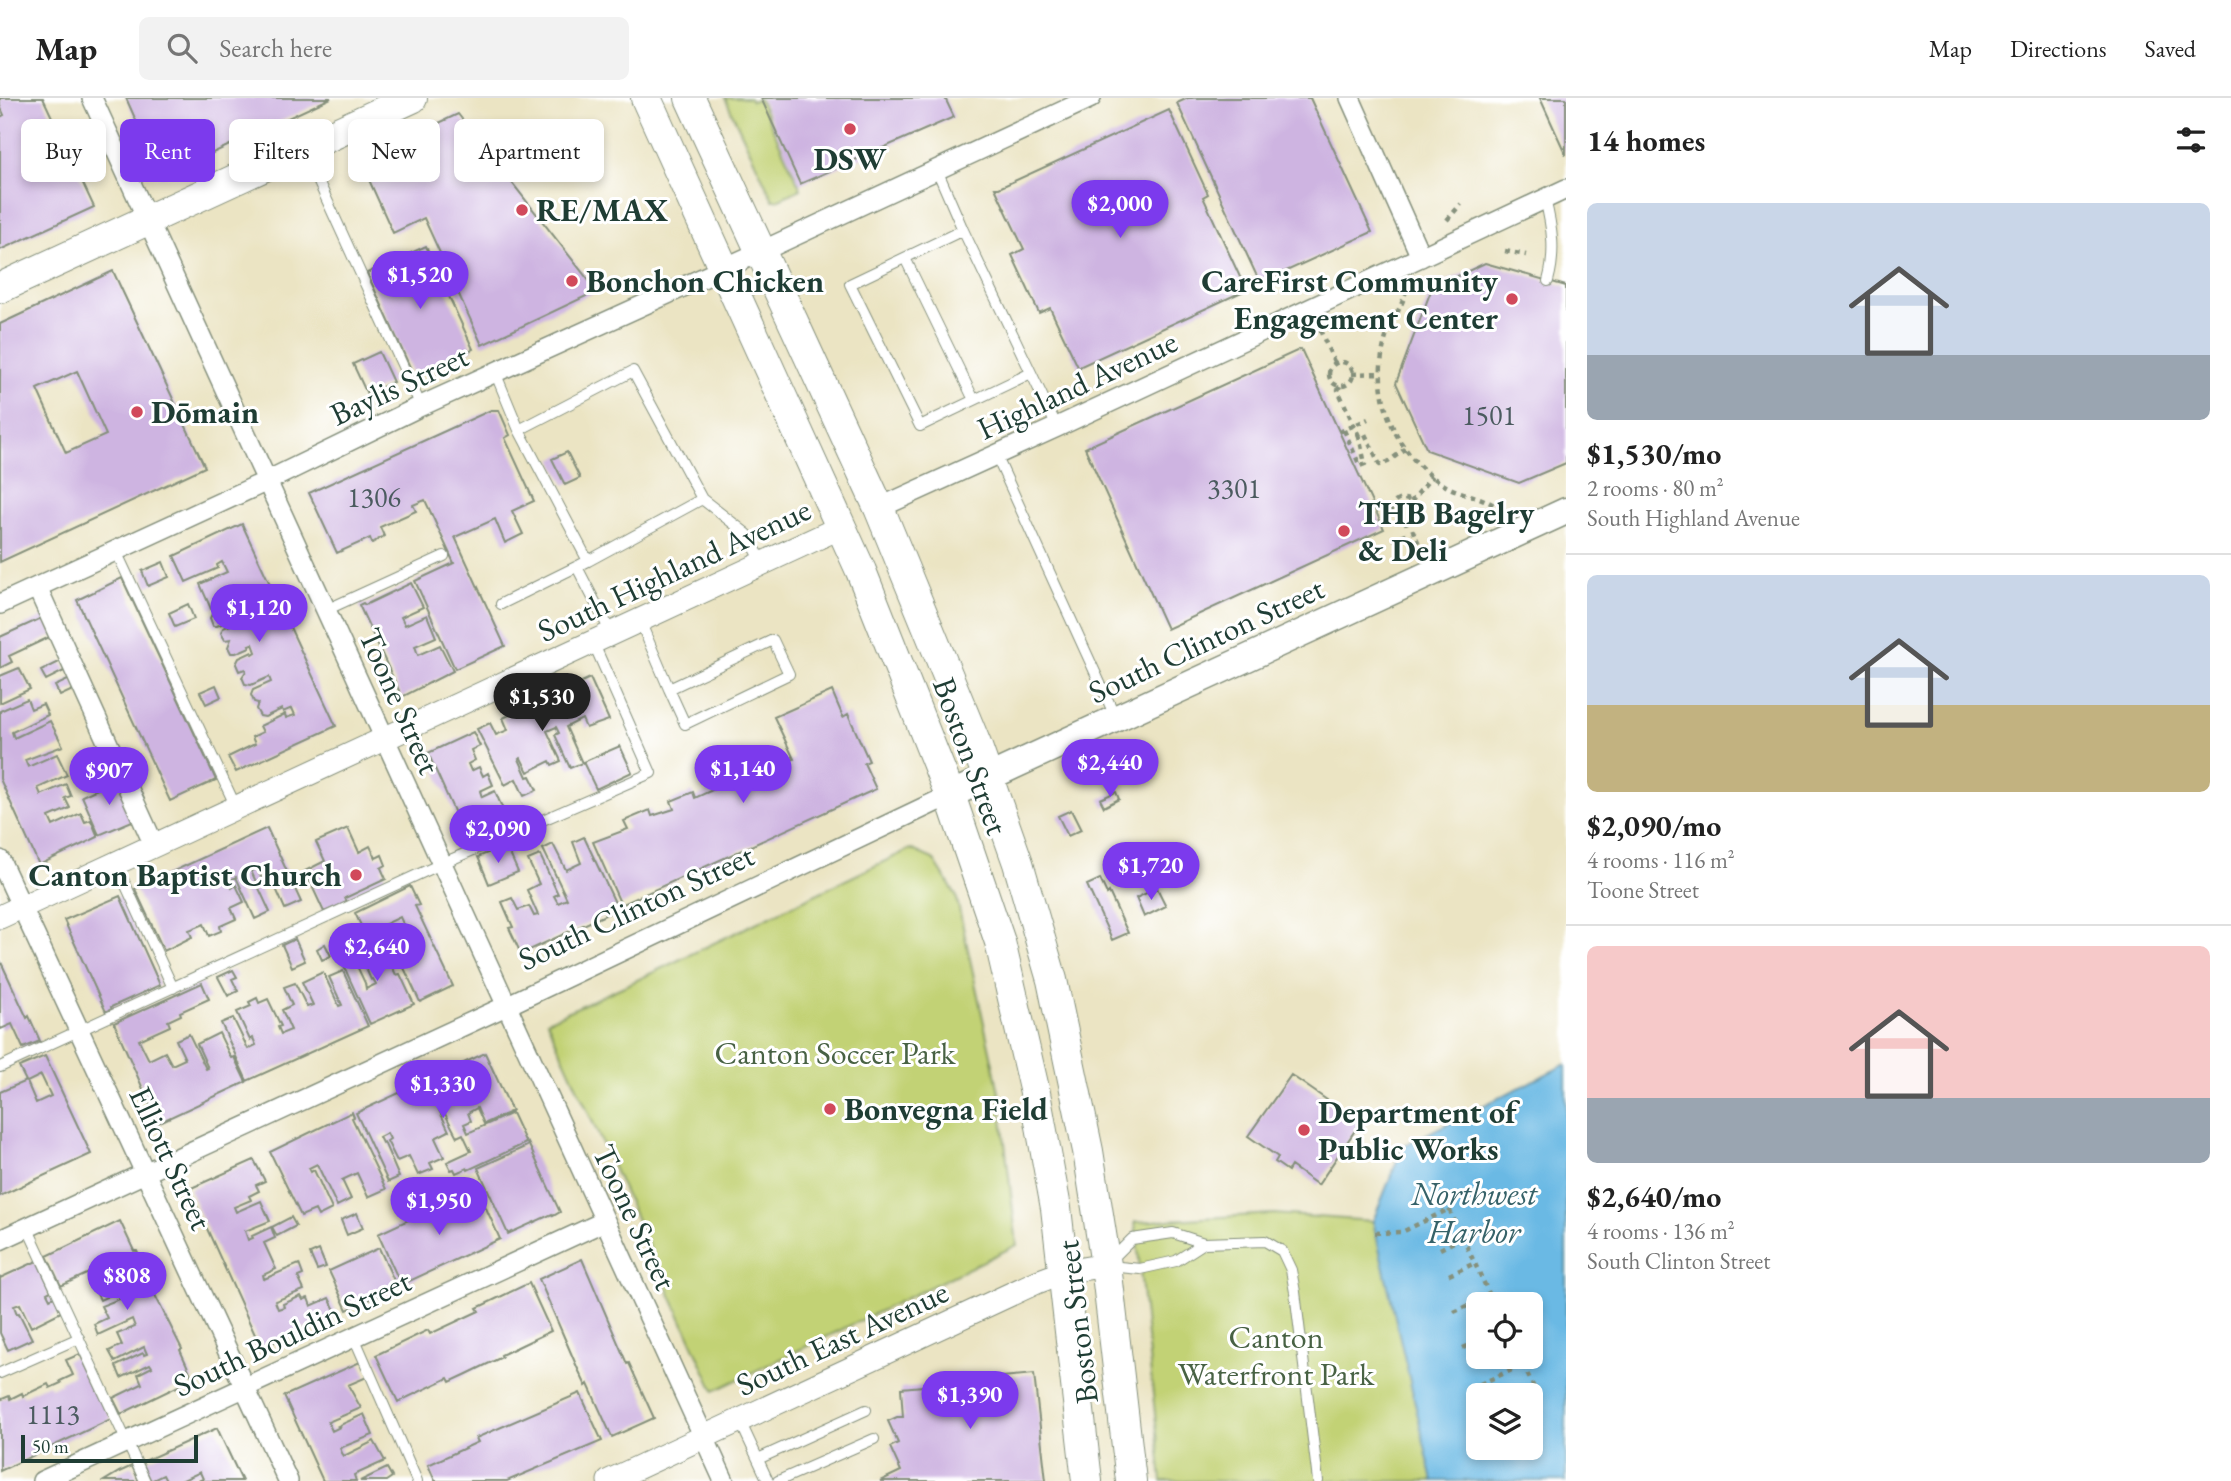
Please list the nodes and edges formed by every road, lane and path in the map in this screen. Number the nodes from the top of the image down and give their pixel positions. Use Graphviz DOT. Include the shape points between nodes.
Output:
graph roads {
  1 [pos="92,98"];
  2 [pos="412,98"];
  3 [pos="646,98"];
  4 [pos="690,98"];
  5 [pos="1091,98"];
  6 [pos="1350,98"];
  7 [pos="334,134"];
  8 [pos="937,170"];
  9 [pos="230,182"];
  10 [pos="319,182"];
  11 [pos="1566,189"];
  12 [pos="1545,199"];
  13 [pos="1461,204"];
  14 [pos="148,220"];
  15 [pos="1444,223"];
  16 [pos="963,230"];
  17 [pos="762,251"];
  18 [pos="1505,251"];
  19 [pos="1526,255"];
  20 [pos="1421,257"];
  21 [pos="905,258"];
  22 [pos="724,268"];
  23 [pos="1548,281"];
  24 [pos="0,288"];
  25 [pos="1406,290"];
  26 [pos="1320,330"];
  27 [pos="1335,364"];
  28 [pos="495,372"];
  29 [pos="1031,373"];
  30 [pos="1381,373"];
  31 [pos="1352,374"];
  32 [pos="1340,386"];
  33 [pos="974,400"];
  34 [pos="421,406"];
  35 [pos="1368,419"];
  36 [pos="1354,426"];
  37 [pos="1057,427"];
  38 [pos="519,430"];
  39 [pos="1359,436"];
  40 [pos="1405,449"];
  41 [pos="996,455"];
  42 [pos="1432,476"];
  43 [pos="267,481"];
  44 [pos="702,499"];
  45 [pos="1411,502"];
  46 [pos="879,508"];
  47 [pos="1566,510"];
  48 [pos="1503,515"];
  49 [pos="1408,522"];
  50 [pos="841,527"];
  51 [pos="1413,531"];
  52 [pos="1393,540"];
  53 [pos="1420,546"];
  54 [pos="116,551"];
  55 [pos="444,555"];
  56 [pos="589,561"];
  57 [pos="763,563"];
  58 [pos="578,567"];
  59 [pos="37,587"];
  60 [pos="0,604"];
  61 [pos="502,604"];
  62 [pos="326,610"];
  63 [pos="640,621"];
  64 [pos="602,638"];
  65 [pos="669,689"];
  66 [pos="1116,718"];
  67 [pos="384,739"];
  68 [pos="988,778"];
  69 [pos="950,795"];
  70 [pos="236,807"];
  71 [pos="154,845"];
  72 [pos="0,860"];
  73 [pos="115,863"];
  74 [pos="441,864"];
  75 [pos="22,907"];
  76 [pos="0,917"];
  77 [pos="173,988"];
  78 [pos="506,1006"];
  79 [pos="79,1031"];
  80 [pos="0,1067"];
  81 [pos="146,1173"];
  82 [pos="605,1221"];
  83 [pos="27,1227"];
  84 [pos="1376,1233"];
  85 [pos="1462,1238"];
  86 [pos="0,1240"];
  87 [pos="1203,1243"];
  88 [pos="1440,1249"];
  89 [pos="1475,1263"];
  90 [pos="1106,1265"];
  91 [pos="1064,1272"];
  92 [pos="1449,1275"];
  93 [pos="1488,1292"];
  94 [pos="1466,1307"];
  95 [pos="1454,1312"];
  96 [pos="354,1337"];
  97 [pos="79,1338"];
  98 [pos="1466,1346"];
  99 [pos="1463,1348"];
  100 [pos="1514,1369"];
  101 [pos="0,1373"];
  102 [pos="1482,1383"];
  103 [pos="245,1388"];
  104 [pos="866,1410"];
  105 [pos="739,1421"];
  106 [pos="704,1437"];
  107 [pos="874,1439"];
  108 [pos="127,1442"];
  109 [pos="758,1460"];
  110 [pos="42,1481"];
  111 [pos="145,1481"];
  112 [pos="288,1481"];
  113 [pos="417,1481"];
  114 [pos="609,1481"];
  115 [pos="724,1481"];
  116 [pos="768,1481"];
  117 [pos="778,1481"];
  118 [pos="1087,1481"];
  119 [pos="1131,1481"];
  120 [pos="1318,1481"];
  1 -- 14 [label="street, Toone Street"];
  2 -- 7 [label="main road"];
  3 -- 22 [label="main road, Boston Street"];
  4 -- 17 [label="main road, Boston Street"];
  5 -- 8 [label="street, Baylis Street"];
  6 -- 20 [label="street"];
  8 -- 16 [label="lane"];
  8 -- 17 [label="street, Baylis Street"];
  9 -- 14 [label="main road"];
  10 -- 34 [label="lane"];
  11 -- 12 [label="street, Highland Avenue"];
  12 -- 20 [label="street, Highland Avenue"];
  12 -- 23 [label="lane" via="1552,228 1553,262"];
  13 -- 15 [label="path"];
  14 -- 24 [label="main road"];
  14 -- 43 [label="street, Toone Street"];
  16 -- 21 [label="lane"];
  16 -- 29 [label="lane"];
  17 -- 22 [label="street, Baylis Street"];
  17 -- 46 [label="main road, Boston Street"];
  18 -- 19 [label="path"];
  20 -- 37 [label="street, Highland Avenue"];
  21 -- 33 [label="lane"];
  21 -- 33 [label="lane" via="850,284 920,426"];
  22 -- 28 [label="street, Baylis Street"];
  22 -- 50 [label="main road, Boston Street"];
  25 -- 30 [label="path" via="1390,329"];
  26 -- 27 [label="path"];
  27 -- 31 [label="path" via="1346,364"];
  27 -- 32 [label="path" via="1329,376"];
  28 -- 34 [label="street, Baylis Street"];
  28 -- 38 [label="lane"];
  29 -- 33 [label="lane"];
  29 -- 37 [label="lane"];
  30 -- 31 [label="path"];
  30 -- 40 [label="path" via="1383,401"];
  31 -- 32 [label="path" via="1350,381"];
  32 -- 36 [label="path"];
  34 -- 43 [label="street, Baylis Street"];
  35 -- 36 [label="path"];
  36 -- 39 [label="path"];
  36 -- 39 [label="path" via="1342,431 1360,466 1365,464"];
  37 -- 41 [label="street, Highland Avenue"];
  38 -- 44 [label="lane" via="633,371"];
  38 -- 56 [label="lane"];
  39 -- 40 [label="path" via="1365,434 1380,465"];
  40 -- 42 [label="path"];
  41 -- 46 [label="street, Highland Avenue"];
  41 -- 66 [label="lane"];
  42 -- 45 [label="path"];
  42 -- 48 [label="path" via="1482,499"];
  43 -- 54 [label="street, Baylis Street"];
  43 -- 62 [label="street, Toone Street"];
  44 -- 56 [label="lane"];
  44 -- 57 [label="lane" via="747,534"];
  45 -- 49 [label="path" via="1415,510"];
  45 -- 49 [label="path" via="1398,500 1392,509 1396,520"];
  46 -- 68 [label="main road, Boston Street"];
  47 -- 66 [label="main road, South Clinton Street"];
  49 -- 51 [label="path"];
  50 -- 57 [label="street, South Highland Avenue"];
  50 -- 69 [label="main road, Boston Street"];
  51 -- 52 [label="path"];
  51 -- 53 [label="path"];
  54 -- 59 [label="street, Baylis Street"];
  54 -- 70 [label="lane"];
  55 -- 62 [label="lane"];
  56 -- 58 [label="lane"];
  57 -- 63 [label="street, South Highland Avenue"];
  58 -- 61 [label="lane"];
  58 -- 64 [label="lane"];
  59 -- 60 [label="street, Baylis Street"];
  59 -- 71 [label="street"];
  62 -- 67 [label="street, Toone Street"];
  63 -- 64 [label="street, South Highland Avenue"];
  63 -- 65 [label="lane"];
  64 -- 67 [label="street, South Highland Avenue"];
  64 -- 74 [label="lane" via="650,773"];
  65 -- 65 [label="lane" via="773,640 789,674 685,724"];
  66 -- 68 [label="main road, South Clinton Street"];
  67 -- 70 [label="street, South Highland Avenue"];
  67 -- 74 [label="street, Toone Street"];
  68 -- 69 [label="main road, South Clinton Street"];
  68 -- 90 [label="main road, Boston Street" via="1052,980 1088,1151"];
  69 -- 78 [label="street, South Clinton Street"];
  69 -- 91 [label="main road, Boston Street" via="1003,955 1035,1093"];
  70 -- 71 [label="street, South Highland Avenue"];
  71 -- 73 [label="street, South Highland Avenue"];
  72 -- 75 [label="street, Elliott Street"];
  73 -- 75 [label="street, South Highland Avenue"];
  73 -- 77 [label="lane"];
  74 -- 77 [label="lane"];
  74 -- 78 [label="street, Toone Street"];
  75 -- 76 [label="street, South Highland Avenue"];
  75 -- 79 [label="street, Elliott Street"];
  77 -- 79 [label="lane"];
  78 -- 81 [label="street, South Clinton Street"];
  78 -- 82 [label="street, Toone Street"];
  79 -- 80 [label="lane"];
  79 -- 81 [label="street, Elliott Street"];
  81 -- 83 [label="street, South Clinton Street"];
  81 -- 103 [label="street, Elliott Street"];
  82 -- 96 [label="street, South Bouldin Street"];
  82 -- 106 [label="street, Toone Street"];
  83 -- 86 [label="street, South Clinton Street"];
  83 -- 97 [label="lane"];
  84 -- 85 [label="path" via="1402,1232 1449,1209"];
  85 -- 88 [label="path"];
  85 -- 89 [label="path"];
  87 -- 90 [label="lane" via="1177,1261 1140,1269"];
  87 -- 90 [label="lane" via="1173,1233 1132,1240"];
  87 -- 120 [label="lane" via="1265,1241 1282,1251 1296,1292"];
  89 -- 92 [label="path"];
  89 -- 93 [label="path"];
  90 -- 91 [label="street, South East Avenue"];
  90 -- 119 [label="main road, Boston Street"];
  91 -- 105 [label="street, South East Avenue"];
  91 -- 118 [label="main road, Boston Street"];
  94 -- 95 [label="path"];
  96 -- 103 [label="street, South Bouldin Street"];
  96 -- 113 [label="lane"];
  97 -- 101 [label="lane"];
  97 -- 108 [label="lane"];
  98 -- 99 [label="path"];
  100 -- 102 [label="path"];
  103 -- 108 [label="street, South Bouldin Street"];
  103 -- 112 [label="street, Elliott Street"];
  104 -- 109 [label="lane"];
  105 -- 106 [label="street, South East Avenue"];
  105 -- 109 [label="lane"];
  106 -- 114 [label="street, South East Avenue"];
  106 -- 115 [label="street, Toone Street"];
  107 -- 117 [label="lane"];
  108 -- 110 [label="street, South Bouldin Street"];
  108 -- 111 [label="lane"];
  109 -- 116 [label="lane"];
}
